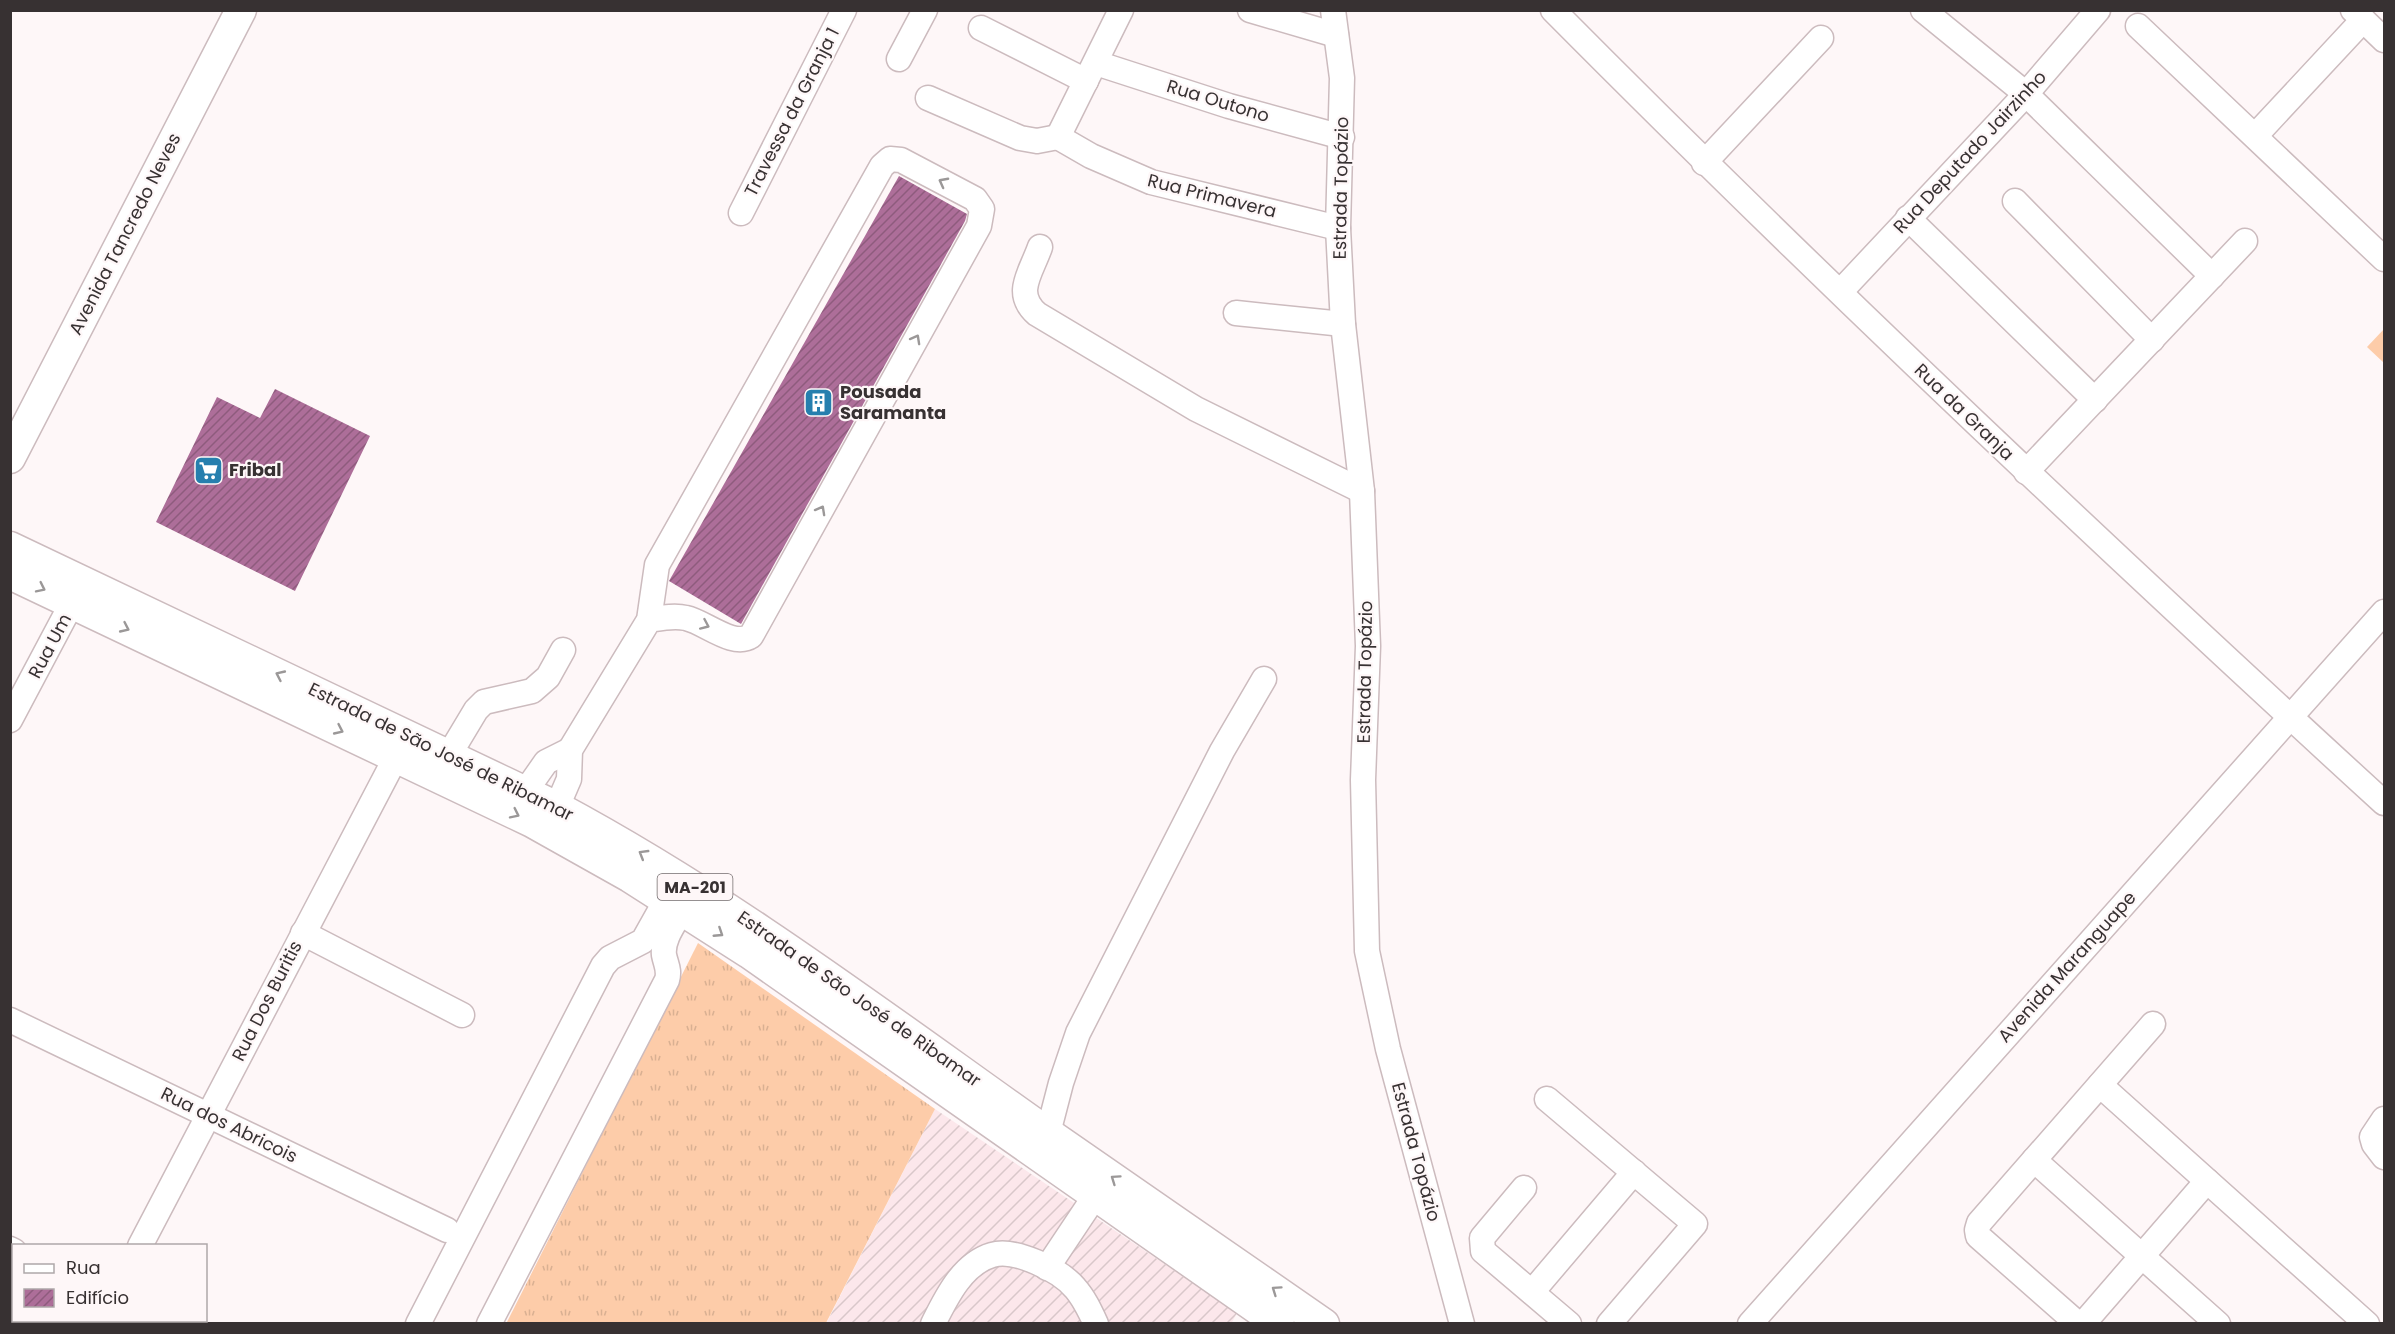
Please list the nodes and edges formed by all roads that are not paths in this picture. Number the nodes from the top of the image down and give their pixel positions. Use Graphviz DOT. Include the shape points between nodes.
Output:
graph roads {
  1 [pos="241,10"];
  2 [pos="844,10"];
  3 [pos="925,10"];
  4 [pos="1121,10"];
  5 [pos="1250,10"];
  6 [pos="1333,10"];
  7 [pos="1553,10"];
  8 [pos="1923,10"];
  9 [pos="2098,10"];
  10 [pos="2358,15"];
  11 [pos="2138,26"];
  12 [pos="981,28"];
  13 [pos="1336,35"];
  14 [pos="1821,38"];
  15 [pos="2385,40"];
  16 [pos="899,59"];
  17 [pos="1091,72"];
  18 [pos="2026,94"];
  19 [pos="928,98"];
  20 [pos="2254,136"];
  21 [pos="1058,137"];
  22 [pos="1342,137"];
  23 [pos="1704,163"];
  24 [pos="2015,201"];
  25 [pos="741,213"];
  26 [pos="1908,218"];
  27 [pos="1338,228"];
  28 [pos="2245,241"];
  29 [pos="1040,248"];
  30 [pos="2385,259"];
  31 [pos="2212,276"];
  32 [pos="1841,291"];
  33 [pos="1236,313"];
  34 [pos="1343,324"];
  35 [pos="2152,339"];
  36 [pos="2095,400"];
  37 [pos="10,458"];
  38 [pos="2026,472"];
  39 [pos="1362,491"];
  40 [pos="10,547"];
  41 [pos="10,574"];
  42 [pos="72,603"];
  43 [pos="2385,612"];
  44 [pos="649,620"];
  45 [pos="563,650"];
  46 [pos="1264,679"];
  47 [pos="2289,716"];
  48 [pos="10,720"];
  49 [pos="570,750"];
  50 [pos="449,755"];
  51 [pos="396,757"];
  52 [pos="525,792"];
  53 [pos="2385,803"];
  54 [pos="557,807"];
  55 [pos="674,905"];
  56 [pos="303,933"];
  57 [pos="462,1015"];
  58 [pos="10,1020"];
  59 [pos="2153,1024"];
  60 [pos="2100,1085"];
  61 [pos="1547,1099"];
  62 [pos="208,1115"];
  63 [pos="2385,1119"];
  64 [pos="1048,1133"];
  65 [pos="2385,1157"];
  66 [pos="2034,1160"];
  67 [pos="1634,1172"];
  68 [pos="2207,1180"];
  69 [pos="1524,1188"];
  70 [pos="1095,1196"];
  71 [pos="447,1230"];
  72 [pos="141,1244"];
  73 [pos="2142,1256"];
  74 [pos="1047,1268"];
  75 [pos="1532,1292"];
  76 [pos="418,1323"];
  77 [pos="489,1323"];
  78 [pos="933,1323"];
  79 [pos="1096,1323"];
  80 [pos="1279,1323"];
  81 [pos="1324,1323"];
  82 [pos="1462,1323"];
  83 [pos="1569,1323"];
  84 [pos="1609,1323"];
  85 [pos="1750,1323"];
  86 [pos="2078,1323"];
  87 [pos="2083,1323"];
  88 [pos="2218,1323"];
  89 [pos="2367,1323"];
  1 -- 37 [label="main road, Avenida Tancredo Neves"];
  2 -- 25 [label="street, Travessa da Granja 1"];
  3 -- 16 [label="street"];
  4 -- 17 [label="street"];
  5 -- 13 [label="street"];
  6 -- 13 [label="street, Estrada Topázio"];
  7 -- 23 [label="street, Rua da Granja"];
  8 -- 18 [label="street"];
  9 -- 18 [label="street, Rua Deputado Jairzinho"];
  10 -- 15 [label="street"];
  10 -- 20 [label="street"];
  11 -- 20 [label="street"];
  12 -- 17 [label="street, Rua Outono"];
  13 -- 22 [label="street, Estrada Topázio" via="1342,78"];
  14 -- 23 [label="street"];
  17 -- 21 [label="street"];
  17 -- 22 [label="street, Rua Outono"];
  18 -- 26 [label="street, Rua Deputado Jairzinho"];
  18 -- 31 [label="street"];
  19 -- 21 [label="street" via="1020,138 1037,141"];
  20 -- 30 [label="street"];
  21 -- 27 [label="street, Rua Primavera" via="1151,182"];
  22 -- 27 [label="street, Estrada Topázio"];
  23 -- 32 [label="street, Rua da Granja"];
  24 -- 35 [label="street"];
  26 -- 32 [label="street, Rua Deputado Jairzinho"];
  26 -- 36 [label="street"];
  27 -- 34 [label="street, Estrada Topázio"];
  28 -- 31 [label="street"];
  29 -- 39 [label="street" via="1023,293 1026,305 1036,314 1196,409"];
  31 -- 35 [label="street"];
  32 -- 38 [label="street, Rua da Granja"];
  33 -- 34 [label="street"];
  34 -- 39 [label="street, Estrada Topázio"];
  35 -- 36 [label="street"];
  36 -- 38 [label="street"];
  38 -- 47 [label="street, Rua da Granja"];
  39 -- 82 [label="street, Estrada Topázio" via="1368,646 1363,780 1366,951 1388,1049"];
  50 -- 40 [label="main road, Estrada de São José de Ribamar / MA-201, one-way"];
  41 -- 42 [label="main road, Estrada de São José de Ribamar / MA-201, one-way"];
  42 -- 48 [label="street, Rua Um"];
  42 -- 51 [label="main road, Estrada de São José de Ribamar / MA-201, one-way"];
  43 -- 47 [label="street, Avenida Maranguape"];
  44 -- 44 [label="street, one-way" via="677,616 700,622 736,640 751,636 979,226 982,209 975,199 901,160 890,159 882,166 657,565"];
  44 -- 49 [label="street"];
  45 -- 50 [label="street" via="548,677 532,691 484,702"];
  46 -- 64 [label="street" via="1222,751 1078,1033"];
  47 -- 53 [label="street, Rua da Granja"];
  47 -- 85 [label="street, Avenida Maranguape"];
  49 -- 52 [label="street" via="546,762"];
  49 -- 54 [label="street" via="569,779"];
  50 -- 52 [label="main road, Estrada de São José de Ribamar / MA-201"];
  51 -- 55 [label="main road, Estrada de São José de Ribamar / MA-201, one-way" via="532,822"];
  51 -- 56 [label="street, Rua Dos Buritis"];
  52 -- 54 [label="main road, Estrada de São José de Ribamar / MA-201"];
  64 -- 54 [label="main road, Estrada de São José de Ribamar / MA-201, one-way" via="753,924 645,855"];
  55 -- 70 [label="main road, Estrada de São José de Ribamar / MA-201, one-way" via="864,1032"];
  55 -- 76 [label="street" via="643,940 603,966"];
  55 -- 77 [label="street" via="664,956 667,980"];
  56 -- 57 [label="street"];
  56 -- 62 [label="street, Rua Dos Buritis"];
  58 -- 62 [label="street, Rua dos Abricois"];
  59 -- 60 [label="street"];
  60 -- 66 [label="street"];
  60 -- 68 [label="street"];
  61 -- 67 [label="street"];
  62 -- 71 [label="street, Rua dos Abricois"];
  62 -- 72 [label="street, Rua Dos Buritis"];
  63 -- 65 [label="street" via="2373,1137"];
  81 -- 64 [label="main road, Estrada de São José de Ribamar / MA-201, one-way"];
  66 -- 73 [label="street"];
  66 -- 86 [label="street" via="1979,1223 1978,1236"];
  67 -- 75 [label="street"];
  67 -- 84 [label="street" via="1695,1224"];
  68 -- 73 [label="street"];
  68 -- 89 [label="street"];
  69 -- 75 [label="street" via="1480,1245"];
  70 -- 74 [label="street"];
  70 -- 80 [label="main road, Estrada de São José de Ribamar / MA-201"];
  73 -- 87 [label="street"];
  73 -- 88 [label="street"];
  74 -- 78 [label="street" via="1014,1256 993,1254 955,1284"];
  74 -- 79 [label="street" via="1074,1286"];
  75 -- 83 [label="street"];
}
